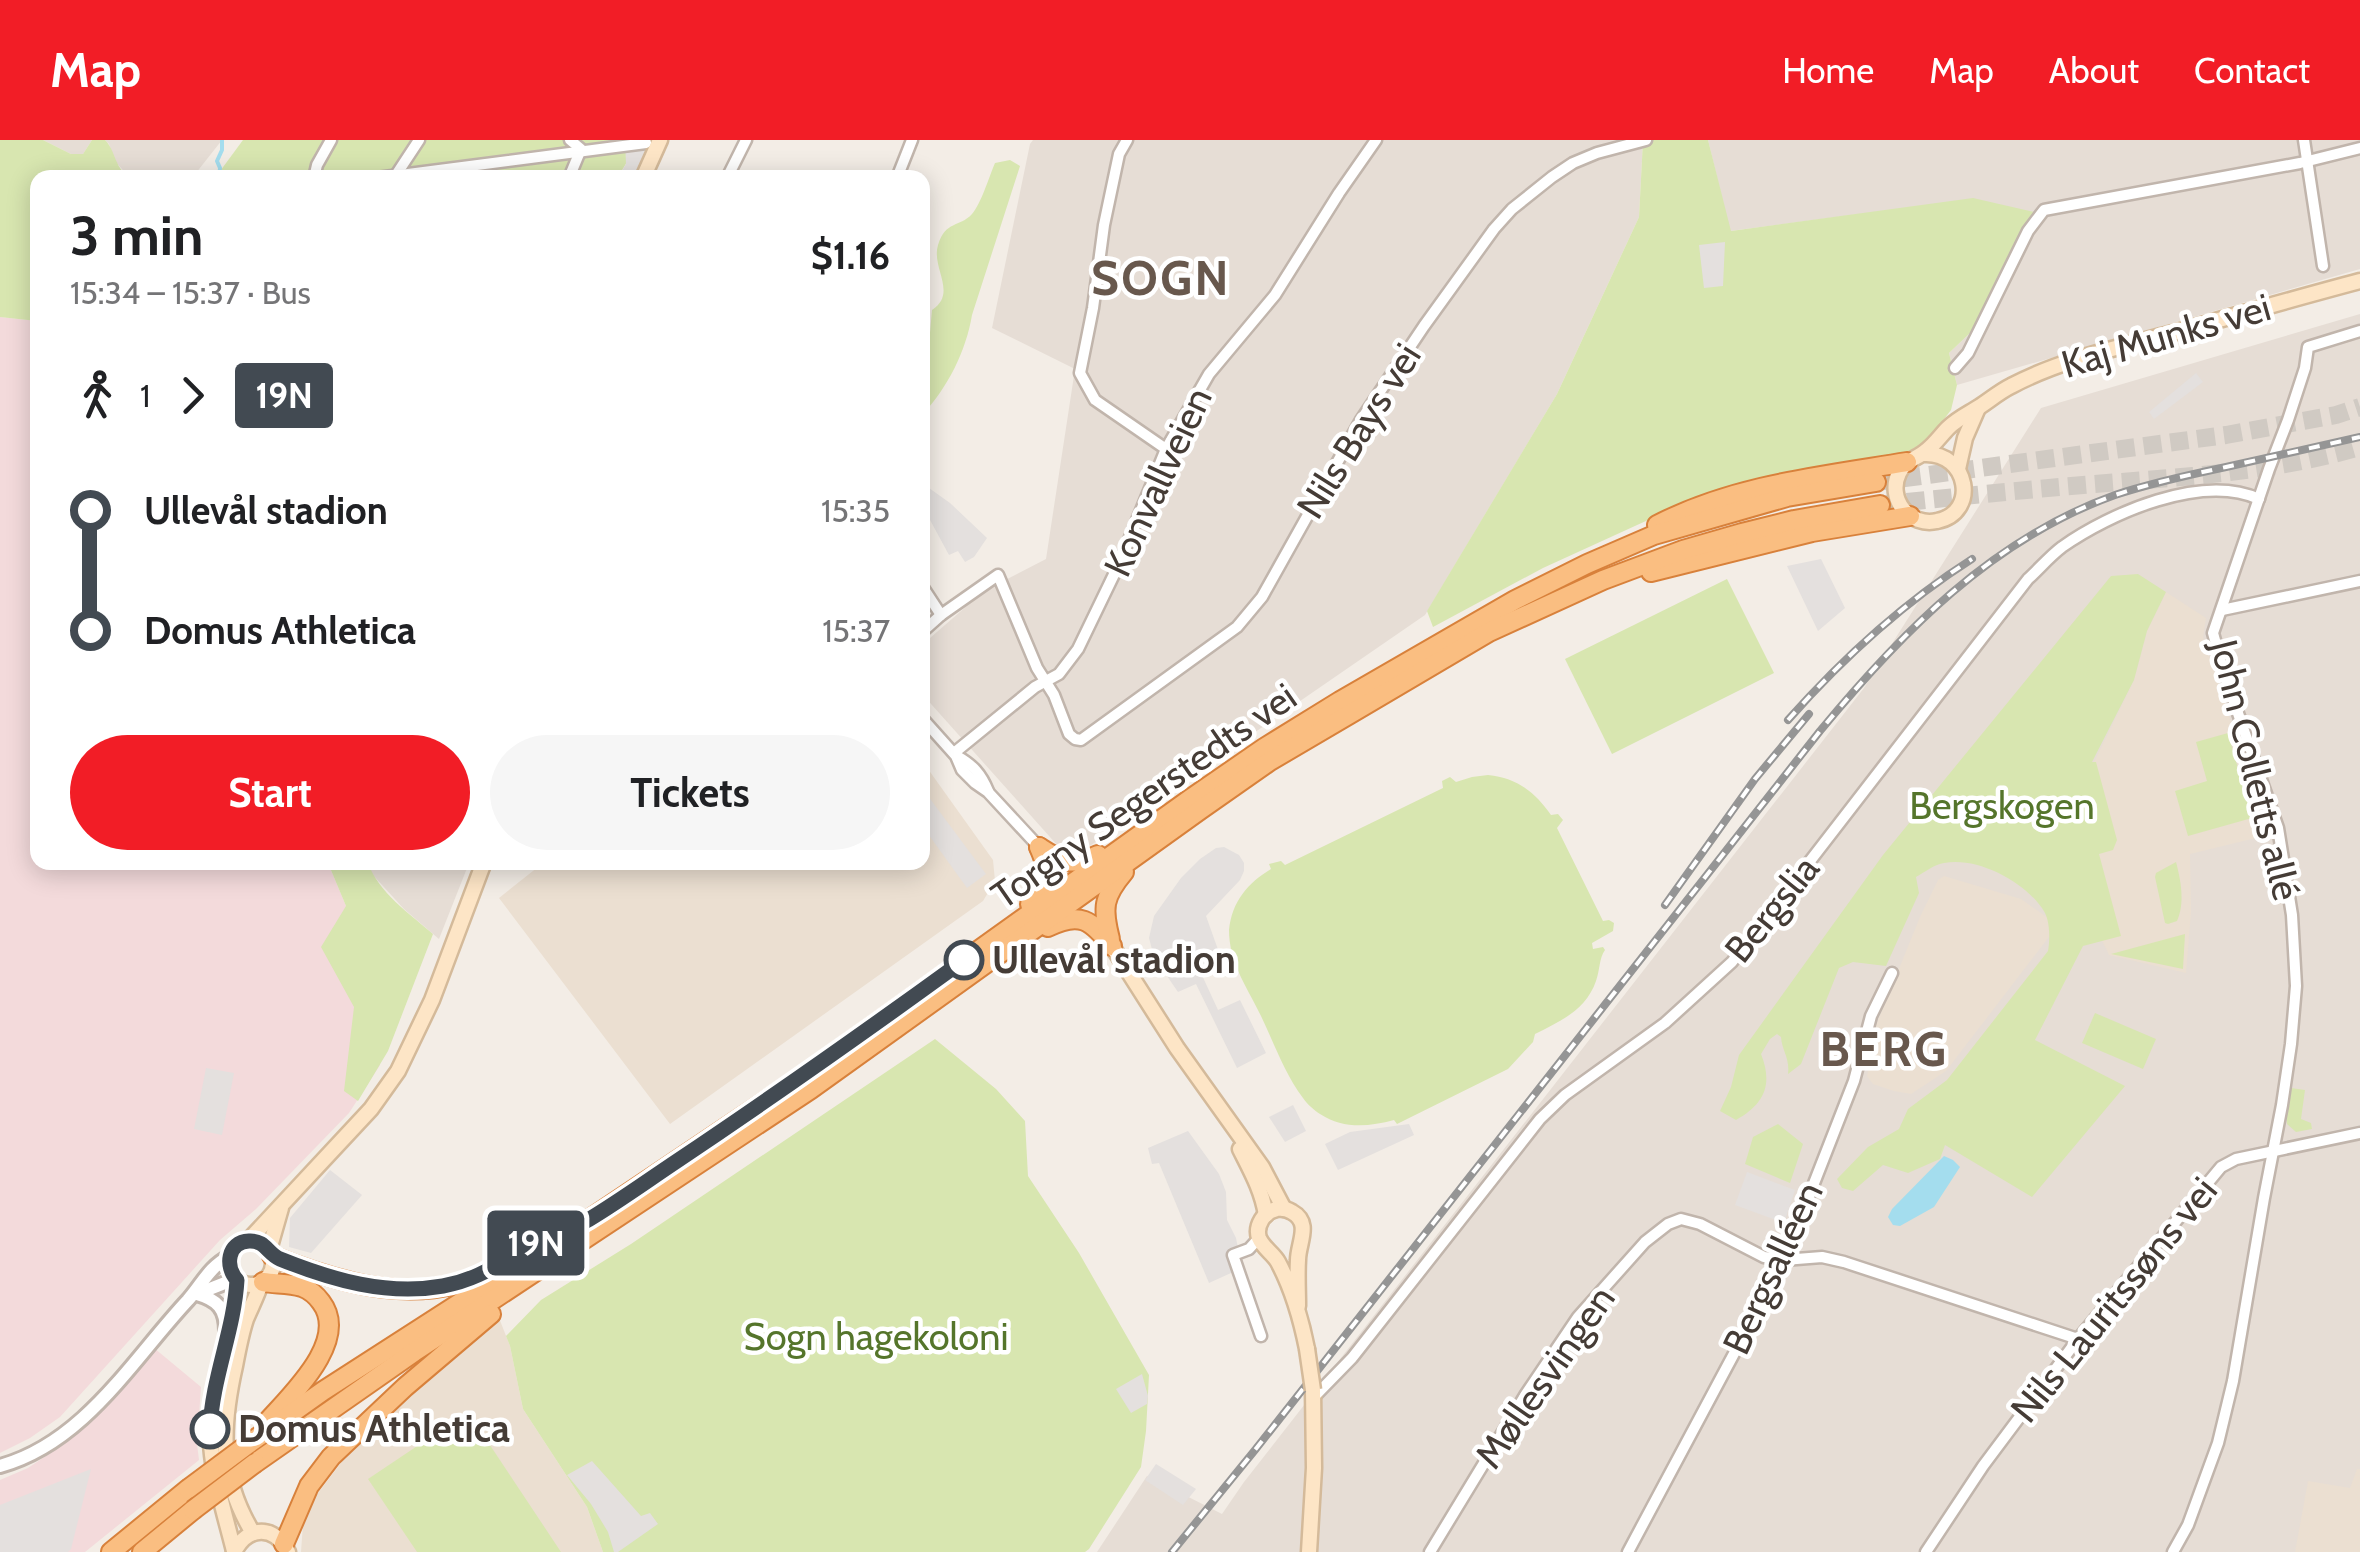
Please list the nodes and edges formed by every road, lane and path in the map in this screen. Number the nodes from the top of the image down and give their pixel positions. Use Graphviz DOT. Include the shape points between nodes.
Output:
graph roads {
  1 [pos="331,140"];
  2 [pos="419,140"];
  3 [pos="570,140"];
  4 [pos="746,140"];
  5 [pos="912,140"];
  6 [pos="1127,140"];
  7 [pos="1376,140"];
  8 [pos="1646,140"];
  9 [pos="2304,140"];
  10 [pos="650,141"];
  11 [pos="2360,148"];
  12 [pos="581,150"];
  13 [pos="2308,160"];
  14 [pos="316,170"];
  15 [pos="402,170"];
  16 [pos="440,170"];
  17 [pos="572,170"];
  18 [pos="645,170"];
  19 [pos="731,170"];
  20 [pos="900,170"];
  21 [pos="2323,266"];
  22 [pos="2360,280"];
  23 [pos="2360,331"];
  24 [pos="1955,368"];
  25 [pos="1978,408"];
  26 [pos="1166,449"];
  27 [pos="1915,458"];
  28 [pos="1958,468"];
  29 [pos="1876,482"];
  30 [pos="2259,498"];
  31 [pos="1880,505"];
  32 [pos="1910,516"];
  33 [pos="1586,564"];
  34 [pos="2360,581"];
  35 [pos="930,598"];
  36 [pos="1559,598"];
  37 [pos="2222,610"];
  38 [pos="941,615"];
  39 [pos="930,622"];
  40 [pos="1046,681"];
  41 [pos="930,727"];
  42 [pos="955,754"];
  43 [pos="1136,846"];
  44 [pos="1039,847"];
  45 [pos="481,870"];
  46 [pos="1011,936"];
  47 [pos="1112,946"];
  48 [pos="1892,973"];
  49 [pos="1201,1084"];
  50 [pos="2360,1133"];
  51 [pos="2273,1152"];
  52 [pos="280,1208"];
  53 [pos="1284,1209"];
  54 [pos="1266,1215"];
  55 [pos="584,1223"];
  56 [pos="1260,1238"];
  57 [pos="248,1241"];
  58 [pos="1300,1245"];
  59 [pos="1271,1252"];
  60 [pos="271,1253"];
  61 [pos="566,1253"];
  62 [pos="230,1256"];
  63 [pos="1784,1260"];
  64 [pos="236,1280"];
  65 [pos="262,1282"];
  66 [pos="194,1296"];
  67 [pos="1298,1306"];
  68 [pos="226,1336"];
  69 [pos="1261,1336"];
  70 [pos="2078,1339"];
  71 [pos="1313,1394"];
  72 [pos="250,1442"];
  73 [pos="0,1466"];
  74 [pos="253,1533"];
  75 [pos="286,1548"];
  76 [pos="111,1552"];
  77 [pos="142,1552"];
  78 [pos="234,1552"];
  79 [pos="1309,1552"];
  80 [pos="1430,1552"];
  81 [pos="1628,1552"];
  82 [pos="1926,1552"];
  83 [pos="2173,1552"];
  1 -- 14 [label="street"];
  2 -- 15 [label="street"];
  3 -- 12 [label="street"];
  4 -- 19 [label="street"];
  5 -- 20 [label="street"];
  6 -- 26 [label="street" via="1104,225 1080,373 1095,400"];
  7 -- 26 [label="street, Konvallveien" via="1275,295 1209,374"];
  8 -- 40 [label="street, Nils Bays vei" via="1573,163 1494,230 1361,420 1262,597 1237,627 1081,740 1069,734"];
  9 -- 13 [label="street"];
  10 -- 12 [label="street"];
  10 -- 18 [label="main road"];
  11 -- 13 [label="street"];
  12 -- 16 [label="street"];
  12 -- 17 [label="street"];
  13 -- 21 [label="street"];
  13 -- 24 [label="street" via="2044,210"];
  22 -- 25 [label="main road, Kaj Munks vei" via="2080,358 2012,385"];
  23 -- 30 [label="street, John Colletts allé" via="2308,346"];
  25 -- 27 [label="main road, Kaj Munks vei"];
  25 -- 28 [label="main road"];
  26 -- 40 [label="street, Konvallveien" via="1078,649"];
  27 -- 28 [label="main road" via="1939,455"];
  27 -- 32 [label="main road" via="1895,486"];
  27 -- 33 [label="highway" via="1710,502"];
  28 -- 32 [label="main road" via="1964,491 1957,509 1937,522"];
  29 -- 33 [label="highway, Torgny Segerstedts vei" via="1736,510"];
  30 -- 37 [label="street, John Colletts allé"];
  30 -- 71 [label="street, Bergslia" via="2226,489 2172,496 2061,548 2028,579 1732,962 1540,1119 1352,1358"];
  31 -- 36 [label="highway, Torgny Segerstedts vei" via="1720,539"];
  32 -- 36 [label="highway" via="1766,542"];
  33 -- 43 [label="highway, Torgny Segerstedts vei" via="1264,748"];
  34 -- 37 [label="street"];
  35 -- 38 [label="street"];
  36 -- 43 [label="highway, Torgny Segerstedts vei" via="1489,632"];
  37 -- 51 [label="street, John Colletts allé" via="2213,638 2278,828 2294,934 2293,1024"];
  38 -- 39 [label="street"];
  38 -- 40 [label="street" via="998,575"];
  40 -- 42 [label="street, Konvallveien"];
  41 -- 42 [label="street"];
  42 -- 44 [label="street" via="970,763"];
  43 -- 44 [label="highway" via="1076,863"];
  43 -- 46 [label="highway, Torgny Segerstedts vei"];
  43 -- 47 [label="highway" via="1105,902"];
  44 -- 46 [label="highway" via="1045,886"];
  45 -- 52 [label="main road" via="398,1071 372,1109"];
  46 -- 47 [label="highway" via="1067,918 1087,920"];
  46 -- 55 [label="highway, Torgny Segerstedts vei"];
  46 -- 61 [label="highway, Torgny Segerstedts vei" via="811,1090"];
  47 -- 49 [label="main road"];
  48 -- 63 [label="street, Bergsalléen"];
  49 -- 53 [label="main road"];
  49 -- 54 [label="main road" via="1256,1181"];
  50 -- 51 [label="street, Nils Lauritssøns vei"];
  51 -- 70 [label="street, Nils Lauritssøns vei" via="2221,1167"];
  51 -- 83 [label="street, John Colletts allé" via="2218,1443"];
  52 -- 57 [label="main road"];
  52 -- 60 [label="main road"];
  53 -- 54 [label="main road"];
  53 -- 58 [label="main road" via="1302,1222"];
  54 -- 56 [label="main road"];
  55 -- 60 [label="highway" via="480,1276 430,1288 378,1288"];
  55 -- 72 [label="highway, Torgny Segerstedts vei"];
  56 -- 59 [label="main road"];
  56 -- 69 [label="street" via="1233,1255"];
  57 -- 60 [label="main road"];
  57 -- 62 [label="main road"];
  58 -- 59 [label="main road"];
  58 -- 67 [label="main road"];
  59 -- 67 [label="main road"];
  60 -- 65 [label="main road" via="271,1273"];
  61 -- 75 [label="highway" via="331,1456 309,1486"];
  61 -- 77 [label="highway, Torgny Segerstedts vei, bridge" via="255,1463"];
  62 -- 64 [label="main road"];
  62 -- 66 [label="street" via="207,1274"];
  63 -- 70 [label="street, Møllesvingen" via="1822,1256"];
  63 -- 80 [label="street, Møllesvingen" via="1764,1258 1680,1219 1646,1242 1578,1317"];
  63 -- 81 [label="street, Bergsalléen"];
  64 -- 65 [label="main road"];
  64 -- 66 [label="street"];
  64 -- 68 [label="main road"];
  65 -- 72 [label="highway" via="312,1293 329,1326 314,1366"];
  65 -- 74 [label="main road" via="243,1329 225,1427 230,1481"];
  66 -- 68 [label="street" via="220,1305"];
  66 -- 73 [label="street" via="78,1423"];
  67 -- 71 [label="main road, bridge"];
  68 -- 78 [label="main road" via="210,1437"];
  70 -- 82 [label="street, Nils Lauritssøns vei"];
  71 -- 79 [label="main road"];
  72 -- 76 [label="highway, Torgny Segerstedts vei, bridge"];
  74 -- 75 [label="main road" via="271,1534"];
  74 -- 78 [label="main road"];
}
